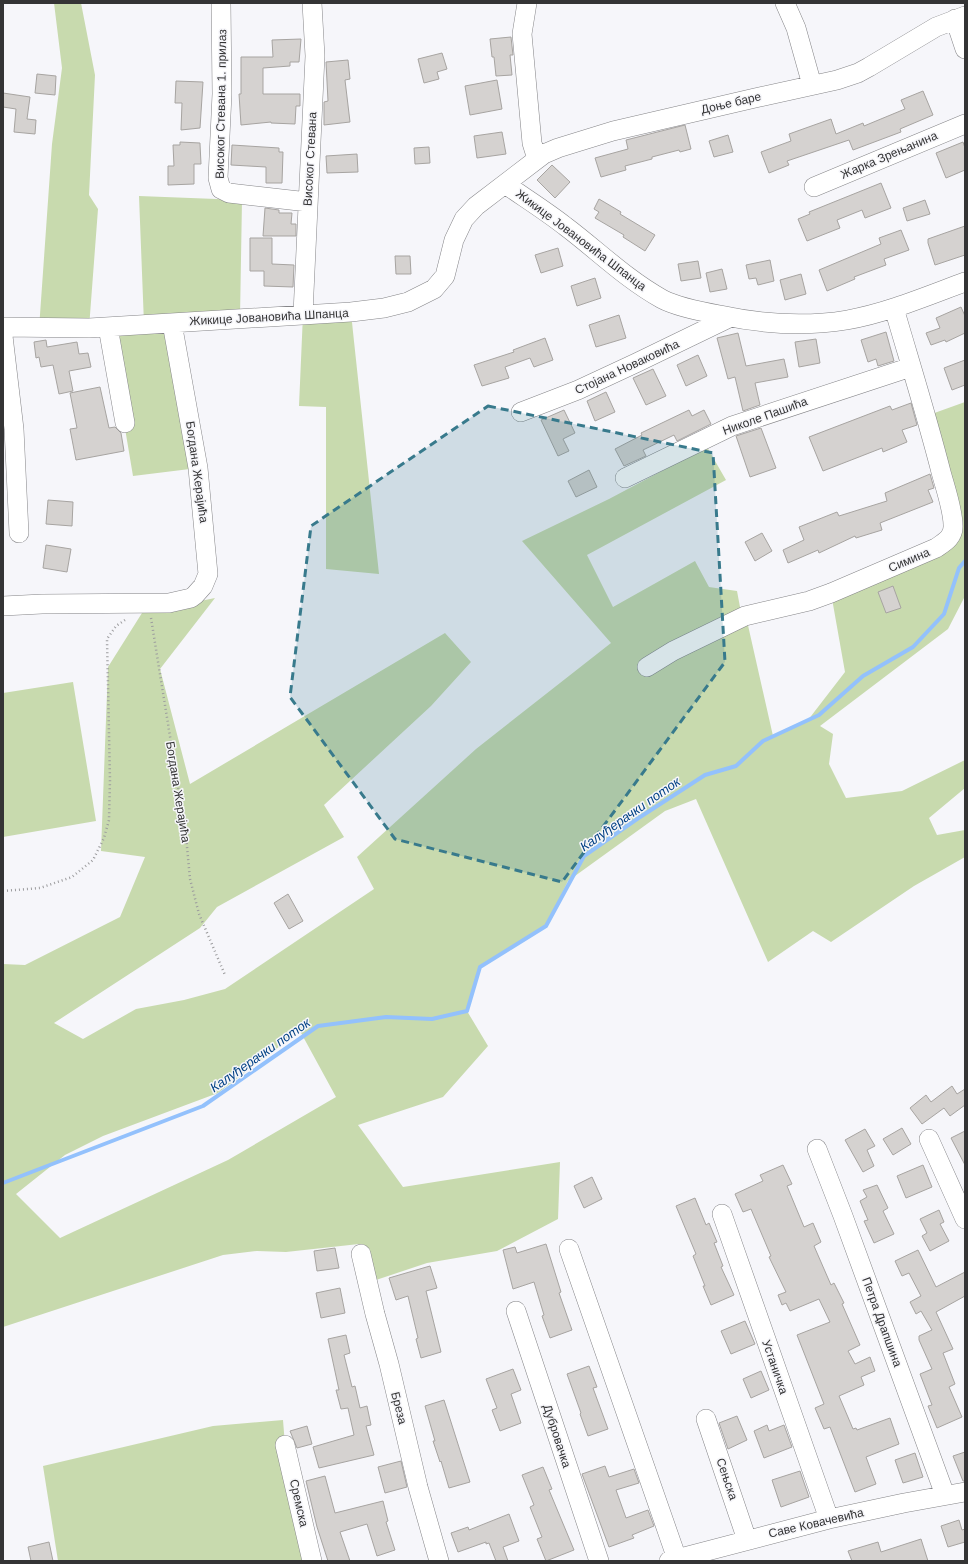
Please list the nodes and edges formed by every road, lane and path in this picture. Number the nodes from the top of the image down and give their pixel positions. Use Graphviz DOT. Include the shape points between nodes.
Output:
graph roads {
  1 [pos="221,3"];
  2 [pos="312,3"];
  3 [pos="527,3"];
  4 [pos="785,3"];
  5 [pos="960,18"];
  6 [pos="965,48"];
  7 [pos="812,85"];
  8 [pos="965,124"];
  9 [pos="537,159"];
  10 [pos="505,184"];
  11 [pos="814,187"];
  12 [pos="308,202"];
  13 [pos="965,282"];
  14 [pos="894,308"];
  15 [pos="303,314"];
  16 [pos="731,317"];
  17 [pos="172,323"];
  18 [pos="3,327"];
  19 [pos="108,327"];
  20 [pos="3,336"];
  21 [pos="911,367"];
  22 [pos="521,412"];
  23 [pos="125,423"];
  24 [pos="625,478"];
  25 [pos="19,533"];
  26 [pos="143,604"];
  27 [pos="3,606"];
  28 [pos="646,667"];
  29 [pos="3,891"];
  30 [pos="225,975"];
  31 [pos="929,1139"];
  32 [pos="817,1149"];
  33 [pos="722,1214"];
  34 [pos="965,1219"];
  35 [pos="569,1249"];
  36 [pos="361,1254"];
  37 [pos="516,1311"];
  38 [pos="706,1419"];
  39 [pos="285,1445"];
  40 [pos="965,1492"];
  41 [pos="945,1495"];
  42 [pos="829,1519"];
  43 [pos="747,1540"];
  44 [pos="673,1560"];
  45 [pos="312,1561"];
  46 [pos="439,1561"];
  47 [pos="600,1561"];
  1 -- 12 [label="street, Високог Стевана 1. прилаз" via="222,94 218,178 222,189 230,193"];
  2 -- 12 [label="street, Високог Стевана" via="315,56"];
  3 -- 9 [label="street" via="522,34 532,143"];
  4 -- 7 [label="street" via="796,28"];
  5 -- 6 [label="street"];
  5 -- 7 [label="street, Доње баре" via="936,27 858,73"];
  7 -- 9 [label="street, Доње баре" via="613,131 558,148"];
  8 -- 11 [label="street, Жарка Зрењанина"];
  9 -- 10 [label="street, Доње баре"];
  10 -- 15 [label="street, Жикице Јовановића Шпанца" via="476,206 464,219 454,240 445,276 434,289 408,302 384,308"];
  10 -- 16 [label="street, Жикице Јовановића Шпанца" via="565,226 640,286 664,300 698,311"];
  12 -- 15 [label="street, Високог Стевана"];
  13 -- 14 [label="street, Жикице Јовановића Шпанца"];
  14 -- 16 [label="street, Жикице Јовановића Шпанца" via="848,320 817,324 785,324"];
  14 -- 21 [label="street, Симина"];
  15 -- 17 [label="street, Жикице Јовановића Шпанца"];
  16 -- 22 [label="street, Стојана Новаковића" via="584,387"];
  17 -- 19 [label="street, Жикице Јовановића Шпанца"];
  17 -- 26 [label="street, Богдана Жерајића" via="198,468 208,574 203,586 191,598 169,603"];
  18 -- 19 [label="street, Жикице Јовановића Шпанца"];
  19 -- 23 [label="street"];
  20 -- 25 [label="street" via="14,429"];
  21 -- 24 [label="street, Николе Пашића" via="748,420"];
  21 -- 28 [label="street, Симина" via="954,525 952,534 946,541 936,548 832,593 745,616"];
  26 -- 27 [label="street"];
  26 -- 29 [label="path" via="116,626 107,639 110,780 109,820 104,838 92,860 72,877 40,888"];
  26 -- 30 [label="path, Богдана Жерајића" via="186,836 190,879 199,914"];
  31 -- 34 [label="street"];
  32 -- 41 [label="street, Петра Драпшина"];
  33 -- 42 [label="street, Устаничка"];
  35 -- 44 [label="street"];
  36 -- 46 [label="street, Бреза" via="418,1487"];
  37 -- 47 [label="street, Дубровачка"];
  38 -- 43 [label="street, Сењска"];
  39 -- 45 [label="street, Сремска"];
  40 -- 41 [label="street, Саве Ковачевића"];
  41 -- 42 [label="street, Саве Ковачевића"];
  42 -- 43 [label="street, Саве Ковачевића"];
  43 -- 44 [label="street, Саве Ковачевића"];
}
